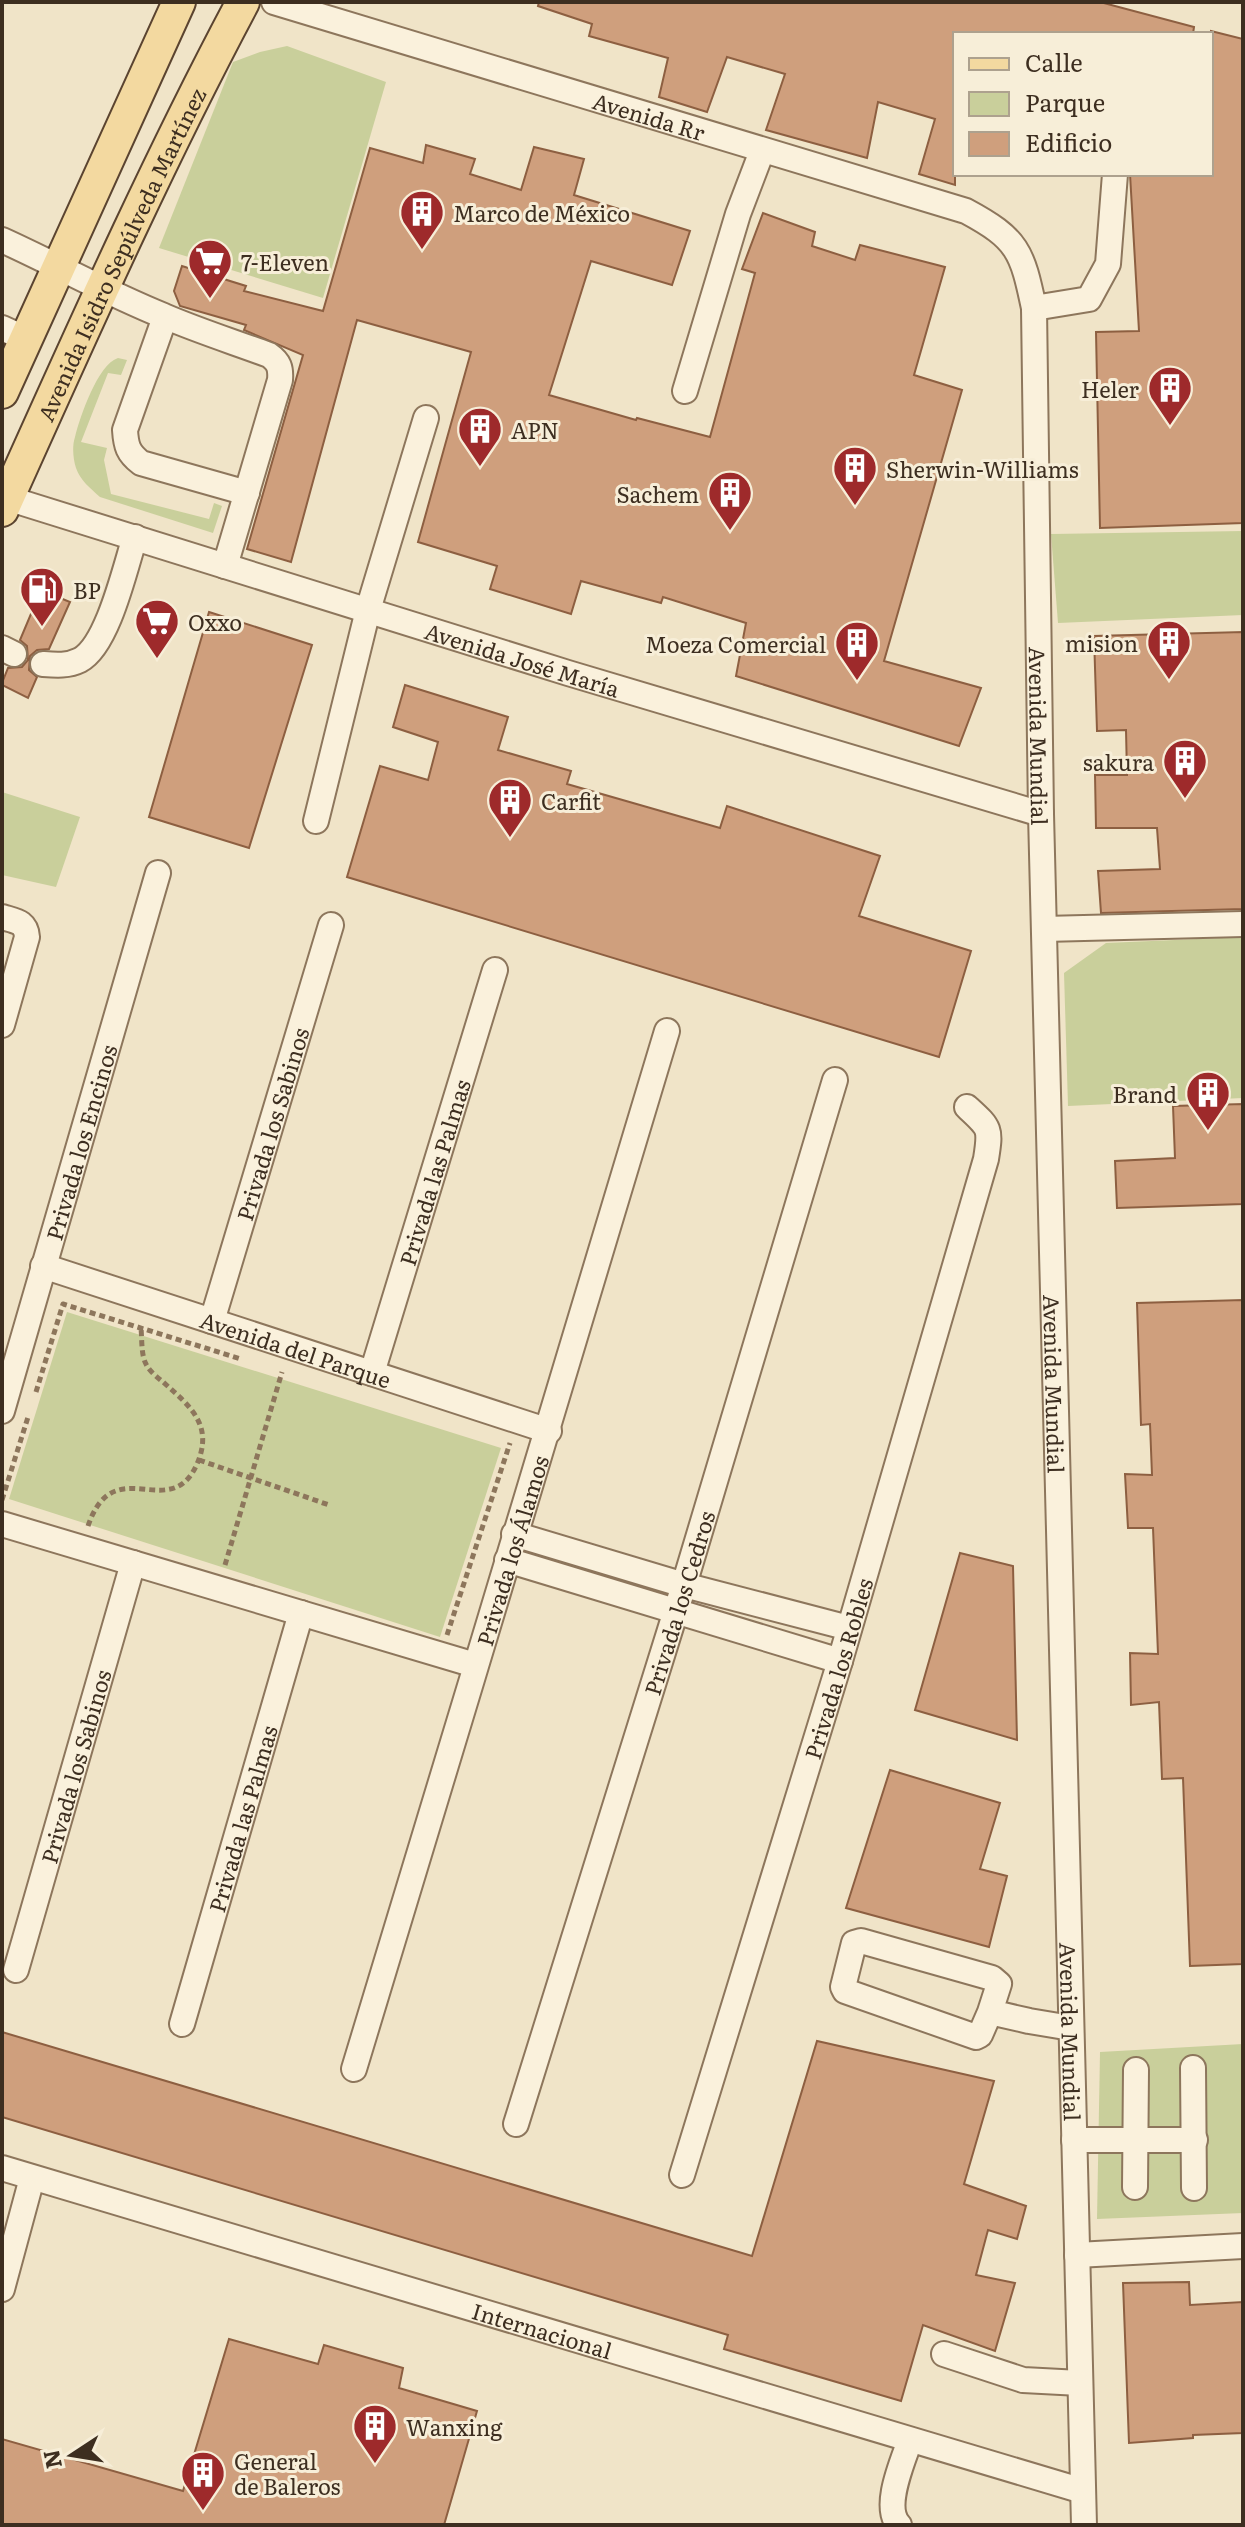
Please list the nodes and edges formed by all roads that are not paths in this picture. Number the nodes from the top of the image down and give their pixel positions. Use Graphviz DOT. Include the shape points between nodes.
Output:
graph roads {
  1 [pos="179,2"];
  2 [pos="243,2"];
  3 [pos="274,2"];
  4 [pos="762,151"];
  5 [pos="1115,176"];
  6 [pos="2,240"];
  7 [pos="1015,247"];
  8 [pos="59,266"];
  9 [pos="103,289"];
  10 [pos="1034,308"];
  11 [pos="165,317"];
  12 [pos="14,334"];
  13 [pos="685,391"];
  14 [pos="2,392"];
  15 [pos="426,418"];
  16 [pos="247,493"];
  17 [pos="5,504"];
  18 [pos="135,537"];
  19 [pos="225,566"];
  20 [pos="368,610"];
  21 [pos="43,664"];
  22 [pos="1041,814"];
  23 [pos="316,821"];
  24 [pos="158,873"];
  25 [pos="2,917"];
  26 [pos="1243,924"];
  27 [pos="331,925"];
  28 [pos="1044,929"];
  29 [pos="495,970"];
  30 [pos="2,1025"];
  31 [pos="667,1031"];
  32 [pos="835,1080"];
  33 [pos="967,1107"];
  34 [pos="43,1266"];
  35 [pos="212,1321"];
  36 [pos="9,1362"];
  37 [pos="372,1373"];
  38 [pos="2,1411"];
  39 [pos="549,1431"];
  40 [pos="2,1524"];
  41 [pos="514,1534"];
  42 [pos="507,1560"];
  43 [pos="133,1563"];
  44 [pos="684,1585"];
  45 [pos="676,1610"];
  46 [pos="301,1613"];
  47 [pos="849,1628"];
  48 [pos="840,1661"];
  49 [pos="475,1665"];
  50 [pos="16,1970"];
  51 [pos="990,2012"];
  52 [pos="182,2024"];
  53 [pos="1071,2028"];
  54 [pos="1193,2068"];
  55 [pos="354,2069"];
  56 [pos="1136,2070"];
  57 [pos="516,2124"];
  58 [pos="1074,2140"];
  59 [pos="1135,2140"];
  60 [pos="1195,2140"];
  61 [pos="2,2168"];
  62 [pos="682,2175"];
  63 [pos="32,2178"];
  64 [pos="1135,2187"];
  65 [pos="1194,2188"];
  66 [pos="1243,2246"];
  67 [pos="1077,2255"];
  68 [pos="2,2289"];
  69 [pos="944,2354"];
  70 [pos="1080,2383"];
  71 [pos="910,2440"];
  72 [pos="1083,2491"];
  73 [pos="899,2525"];
  74 [pos="1084,2525"];
  1 -- 8 [label="main road"];
  2 -- 9 [label="main road, Avenida Isidro Sepúlveda Martínez"];
  3 -- 4 [label="street, Avenida Rr"];
  4 -- 7 [label="street, Avenida Rr" via="966,211 997,228"];
  4 -- 13 [label="street"];
  5 -- 10 [label="street" via="1108,264 1089,299"];
  6 -- 8 [label="street"];
  7 -- 10 [label="street, Avenida Mundial" via="1027,272"];
  8 -- 9 [label="street"];
  8 -- 12 [label="main road"];
  9 -- 11 [label="street"];
  9 -- 17 [label="main road, Avenida Isidro Sepúlveda Martínez"];
  10 -- 22 [label="street, Avenida Mundial"];
  11 -- 16 [label="street" via="277,360 280,380"];
  11 -- 16 [label="street" via="125,430 126,445 141,463"];
  12 -- 14 [label="main road"];
  15 -- 20 [label="street"];
  16 -- 19 [label="street"];
  17 -- 18 [label="street, Avenida José María"];
  18 -- 19 [label="street, Avenida José María"];
  18 -- 21 [label="street" via="105,630 94,648 71,663"];
  19 -- 20 [label="street, Avenida José María"];
  20 -- 22 [label="street, Avenida José María"];
  20 -- 23 [label="street"];
  22 -- 28 [label="street, Avenida Mundial"];
  24 -- 34 [label="street, Privada los Encinos"];
  25 -- 30 [label="street" via="21,922 27,937"];
  26 -- 28 [label="street"];
  27 -- 35 [label="street, Privada los Sabinos"];
  28 -- 53 [label="street, Avenida Mundial"];
  29 -- 37 [label="street, Privada las Palmas"];
  31 -- 39 [label="street, Privada los Álamos"];
  32 -- 44 [label="street, Privada los Cedros"];
  33 -- 47 [label="street, Privada los Robles" via="987,1124 986,1159"];
  34 -- 35 [label="street, Avenida del Parque"];
  34 -- 36 [label="street, Privada los Encinos"];
  35 -- 37 [label="street, Avenida del Parque"];
  36 -- 38 [label="street, Privada los Encinos"];
  37 -- 39 [label="street, Avenida del Parque"];
  39 -- 41 [label="street, Privada los Álamos"];
  40 -- 43 [label="street"];
  41 -- 42 [label="street, Privada los Álamos"];
  41 -- 44 [label="street"];
  42 -- 45 [label="street"];
  42 -- 49 [label="street, Privada los Álamos"];
  43 -- 46 [label="street"];
  43 -- 50 [label="street, Privada los Sabinos"];
  44 -- 45 [label="street, Privada los Cedros"];
  44 -- 47 [label="street"];
  45 -- 48 [label="street"];
  45 -- 57 [label="street, Privada los Cedros"];
  46 -- 49 [label="street"];
  46 -- 52 [label="street, Privada las Palmas"];
  47 -- 48 [label="street, Privada los Robles"];
  48 -- 62 [label="street, Privada los Robles"];
  49 -- 55 [label="street, Privada los Álamos"];
  51 -- 51 [label="street" via="976,2037 845,1991 854,1943 997,1980"];
  51 -- 53 [label="street"];
  53 -- 58 [label="street, Avenida Mundial"];
  54 -- 60 [label="street"];
  56 -- 59 [label="street"];
  58 -- 59 [label="street"];
  58 -- 67 [label="street, Avenida Mundial"];
  59 -- 60 [label="street"];
  59 -- 64 [label="street"];
  60 -- 65 [label="street"];
  61 -- 63 [label="street, Internacional"];
  63 -- 68 [label="street"];
  63 -- 71 [label="street, Internacional"];
  66 -- 67 [label="street"];
  67 -- 70 [label="street, Avenida Mundial"];
  69 -- 70 [label="street" via="1023,2380"];
  70 -- 72 [label="street, Avenida Mundial"];
  71 -- 72 [label="street, Internacional"];
  71 -- 73 [label="street" via="891,2503"];
  72 -- 74 [label="street, Avenida Mundial"];
}
